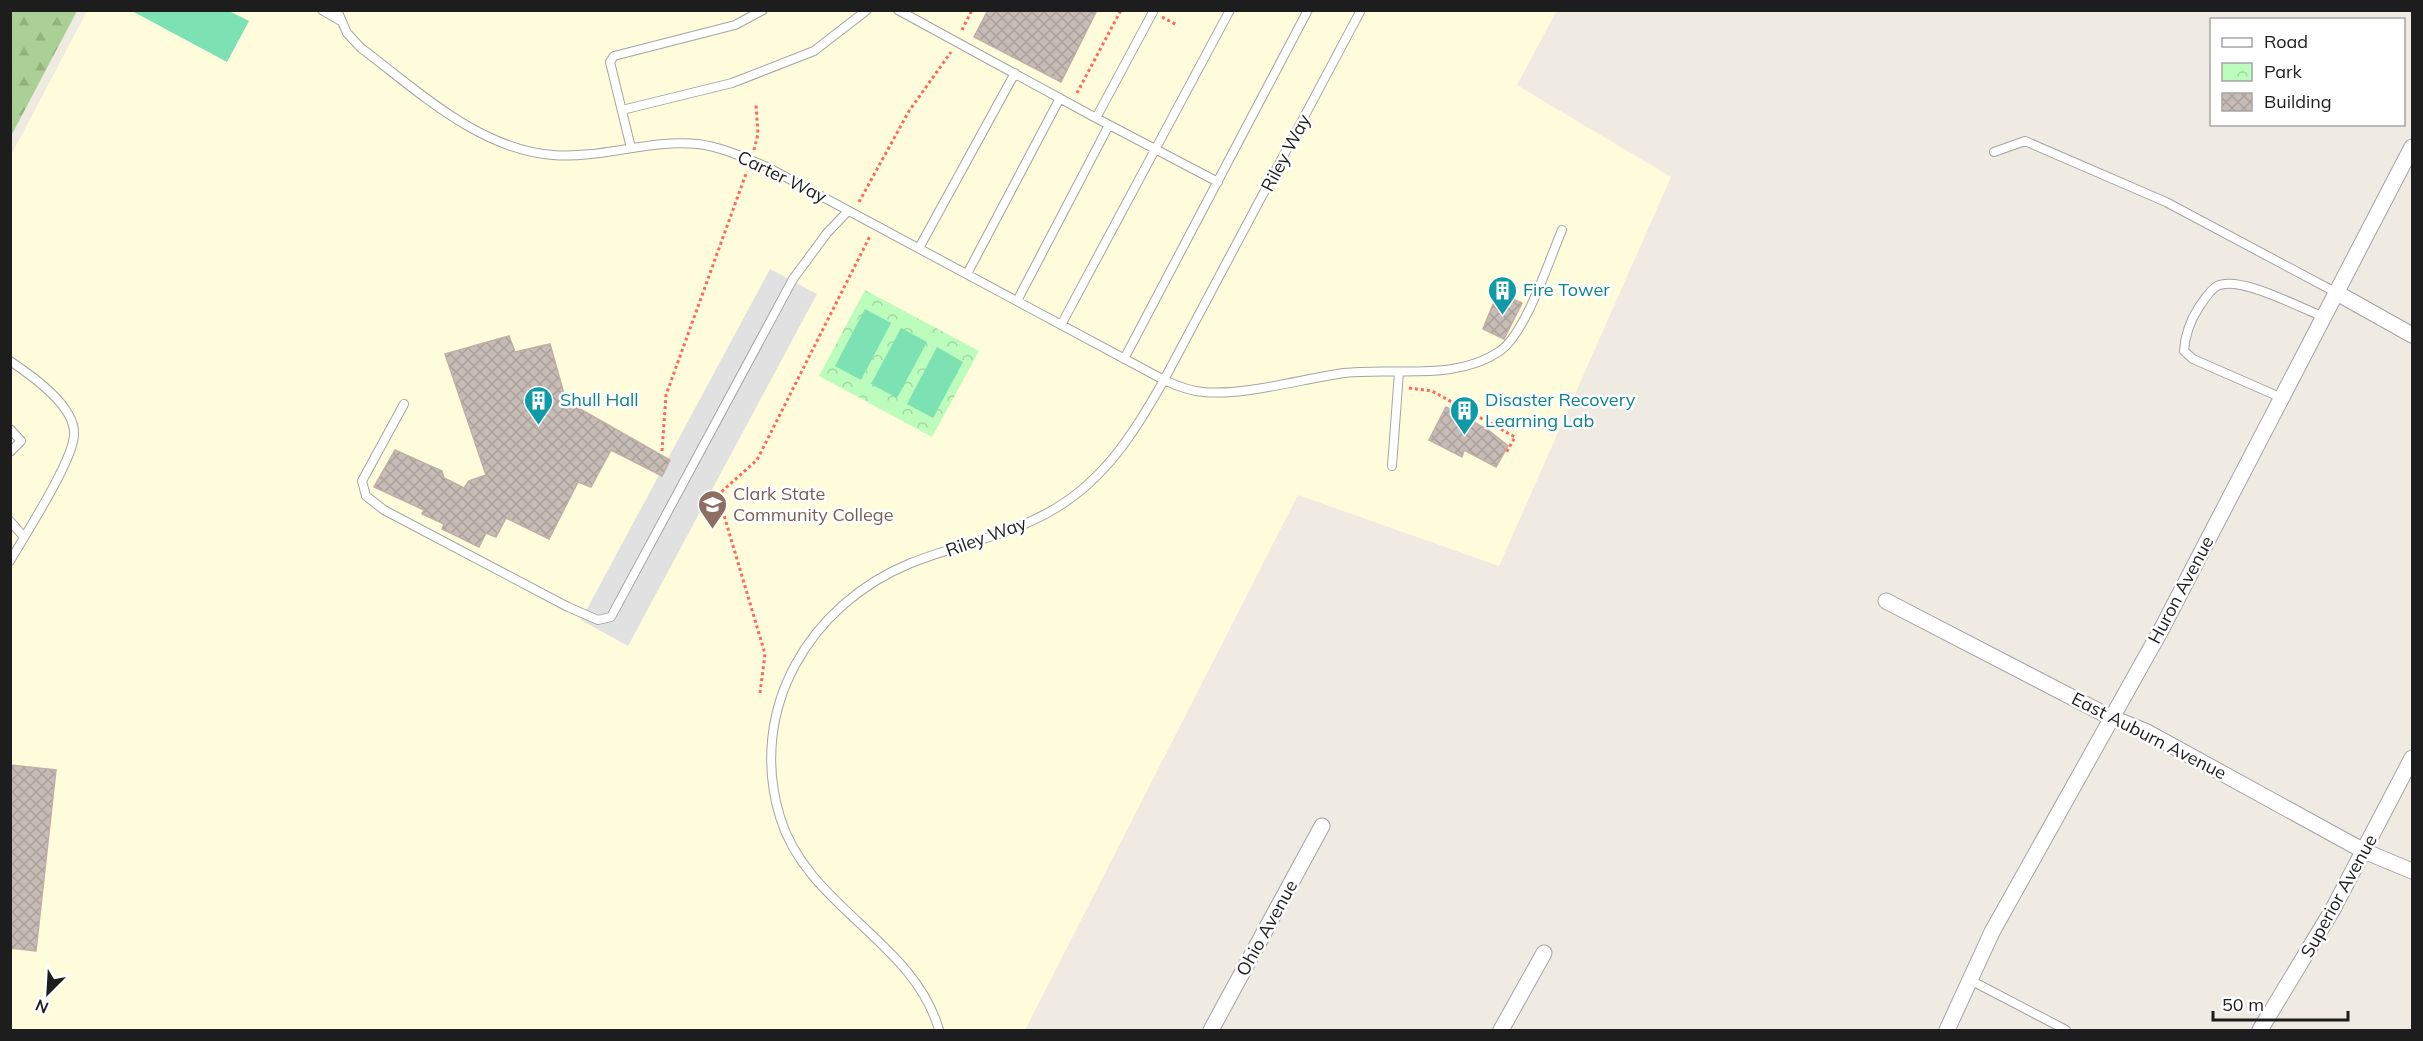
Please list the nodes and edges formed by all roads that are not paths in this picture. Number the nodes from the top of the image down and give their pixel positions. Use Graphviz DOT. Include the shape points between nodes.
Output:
graph roads {
  1 [pos="322,10"];
  2 [pos="337,10"];
  3 [pos="763,10"];
  4 [pos="867,10"];
  5 [pos="898,10"];
  6 [pos="1154,10"];
  7 [pos="1230,10"];
  8 [pos="1308,10"];
  9 [pos="1361,10"];
  10 [pos="339,20"];
  11 [pos="1015,74"];
  12 [pos="1060,98"];
  13 [pos="622,110"];
  14 [pos="1096,118"];
  15 [pos="1109,125"];
  16 [pos="2412,147"];
  17 [pos="631,148"];
  18 [pos="1157,150"];
  19 [pos="1994,152"];
  20 [pos="1218,182"];
  21 [pos="848,211"];
  22 [pos="1562,230"];
  23 [pos="919,248"];
  24 [pos="967,274"];
  25 [pos="2337,292"];
  26 [pos="1017,301"];
  27 [pos="2324,317"];
  28 [pos="1061,325"];
  29 [pos="2412,335"];
  30 [pos="1124,359"];
  31 [pos="10,361"];
  32 [pos="1399,372"];
  33 [pos="1164,380"];
  34 [pos="2282,398"];
  35 [pos="404,404"];
  36 [pos="10,429"];
  37 [pos="10,452"];
  38 [pos="1392,466"];
  39 [pos="10,521"];
  40 [pos="24,537"];
  41 [pos="10,561"];
  42 [pos="1886,601"];
  43 [pos="2110,717"];
  44 [pos="2412,758"];
  45 [pos="1322,826"];
  46 [pos="2364,850"];
  47 [pos="2412,871"];
  48 [pos="1544,953"];
  49 [pos="1970,980"];
  50 [pos="939,1030"];
  51 [pos="1211,1030"];
  52 [pos="1500,1030"];
  53 [pos="1947,1030"];
  54 [pos="2066,1030"];
  55 [pos="2260,1030"];
  1 -- 10 [label="lane"];
  2 -- 10 [label="lane, Carter Way"];
  3 -- 13 [label="lane" via="735,25 614,56 610,62"];
  4 -- 13 [label="lane" via="814,51 732,83"];
  5 -- 11 [label="lane"];
  6 -- 14 [label="lane"];
  7 -- 18 [label="lane"];
  8 -- 20 [label="lane"];
  9 -- 33 [label="lane, Riley Way"];
  10 -- 17 [label="lane, Carter Way" via="361,48 471,128 498,142 553,155"];
  11 -- 12 [label="lane"];
  11 -- 23 [label="lane"];
  12 -- 14 [label="lane"];
  12 -- 24 [label="lane"];
  13 -- 17 [label="lane"];
  14 -- 15 [label="lane"];
  15 -- 18 [label="lane"];
  15 -- 26 [label="lane"];
  16 -- 25 [label="street, Huron Avenue"];
  17 -- 21 [label="lane, Carter Way" via="670,143 724,150"];
  18 -- 20 [label="lane"];
  18 -- 28 [label="lane"];
  19 -- 25 [label="lane" via="2025,141 2077,161 2166,202"];
  20 -- 30 [label="lane"];
  21 -- 23 [label="lane, Carter Way"];
  21 -- 35 [label="lane" via="793,279 611,618 598,620 568,607 384,510 366,496 362,481"];
  22 -- 32 [label="lane, Carter Way" via="1521,326 1501,351 1433,372"];
  23 -- 24 [label="lane, Carter Way"];
  24 -- 26 [label="lane, Carter Way"];
  25 -- 27 [label="street, Huron Avenue"];
  25 -- 29 [label="street"];
  26 -- 28 [label="lane, Carter Way"];
  27 -- 34 [label="street, Huron Avenue"];
  27 -- 34 [label="lane" via="2249,286 2229,283 2216,286 2194,315 2185,335 2184,351 2193,359"];
  28 -- 30 [label="lane, Carter Way"];
  30 -- 33 [label="lane, Carter Way"];
  31 -- 40 [label="lane" via="39,380 66,408 75,434 61,471"];
  32 -- 33 [label="lane, Carter Way" via="1347,373 1204,393"];
  32 -- 38 [label="lane"];
  33 -- 50 [label="lane, Riley Way" via="1136,430 1111,462 1057,508 1026,524 910,564 852,597 808,640 778,701 771,762 780,818 789,842 832,899 912,977 926,997"];
  34 -- 43 [label="street, Huron Avenue" via="2161,630"];
  36 -- 37 [label="lane" via="21,441"];
  39 -- 40 [label="lane"];
  40 -- 41 [label="lane"];
  42 -- 43 [label="street, East Auburn Avenue"];
  43 -- 46 [label="street, East Auburn Avenue" via="2147,732"];
  43 -- 49 [label="street, Huron Avenue" via="1992,932"];
  44 -- 46 [label="street, Superior Avenue"];
  45 -- 51 [label="street, Ohio Avenue"];
  46 -- 47 [label="street, East Auburn Avenue"];
  46 -- 55 [label="street, Superior Avenue"];
  48 -- 52 [label="street"];
  49 -- 53 [label="street, Huron Avenue"];
  49 -- 54 [label="lane"];
}
